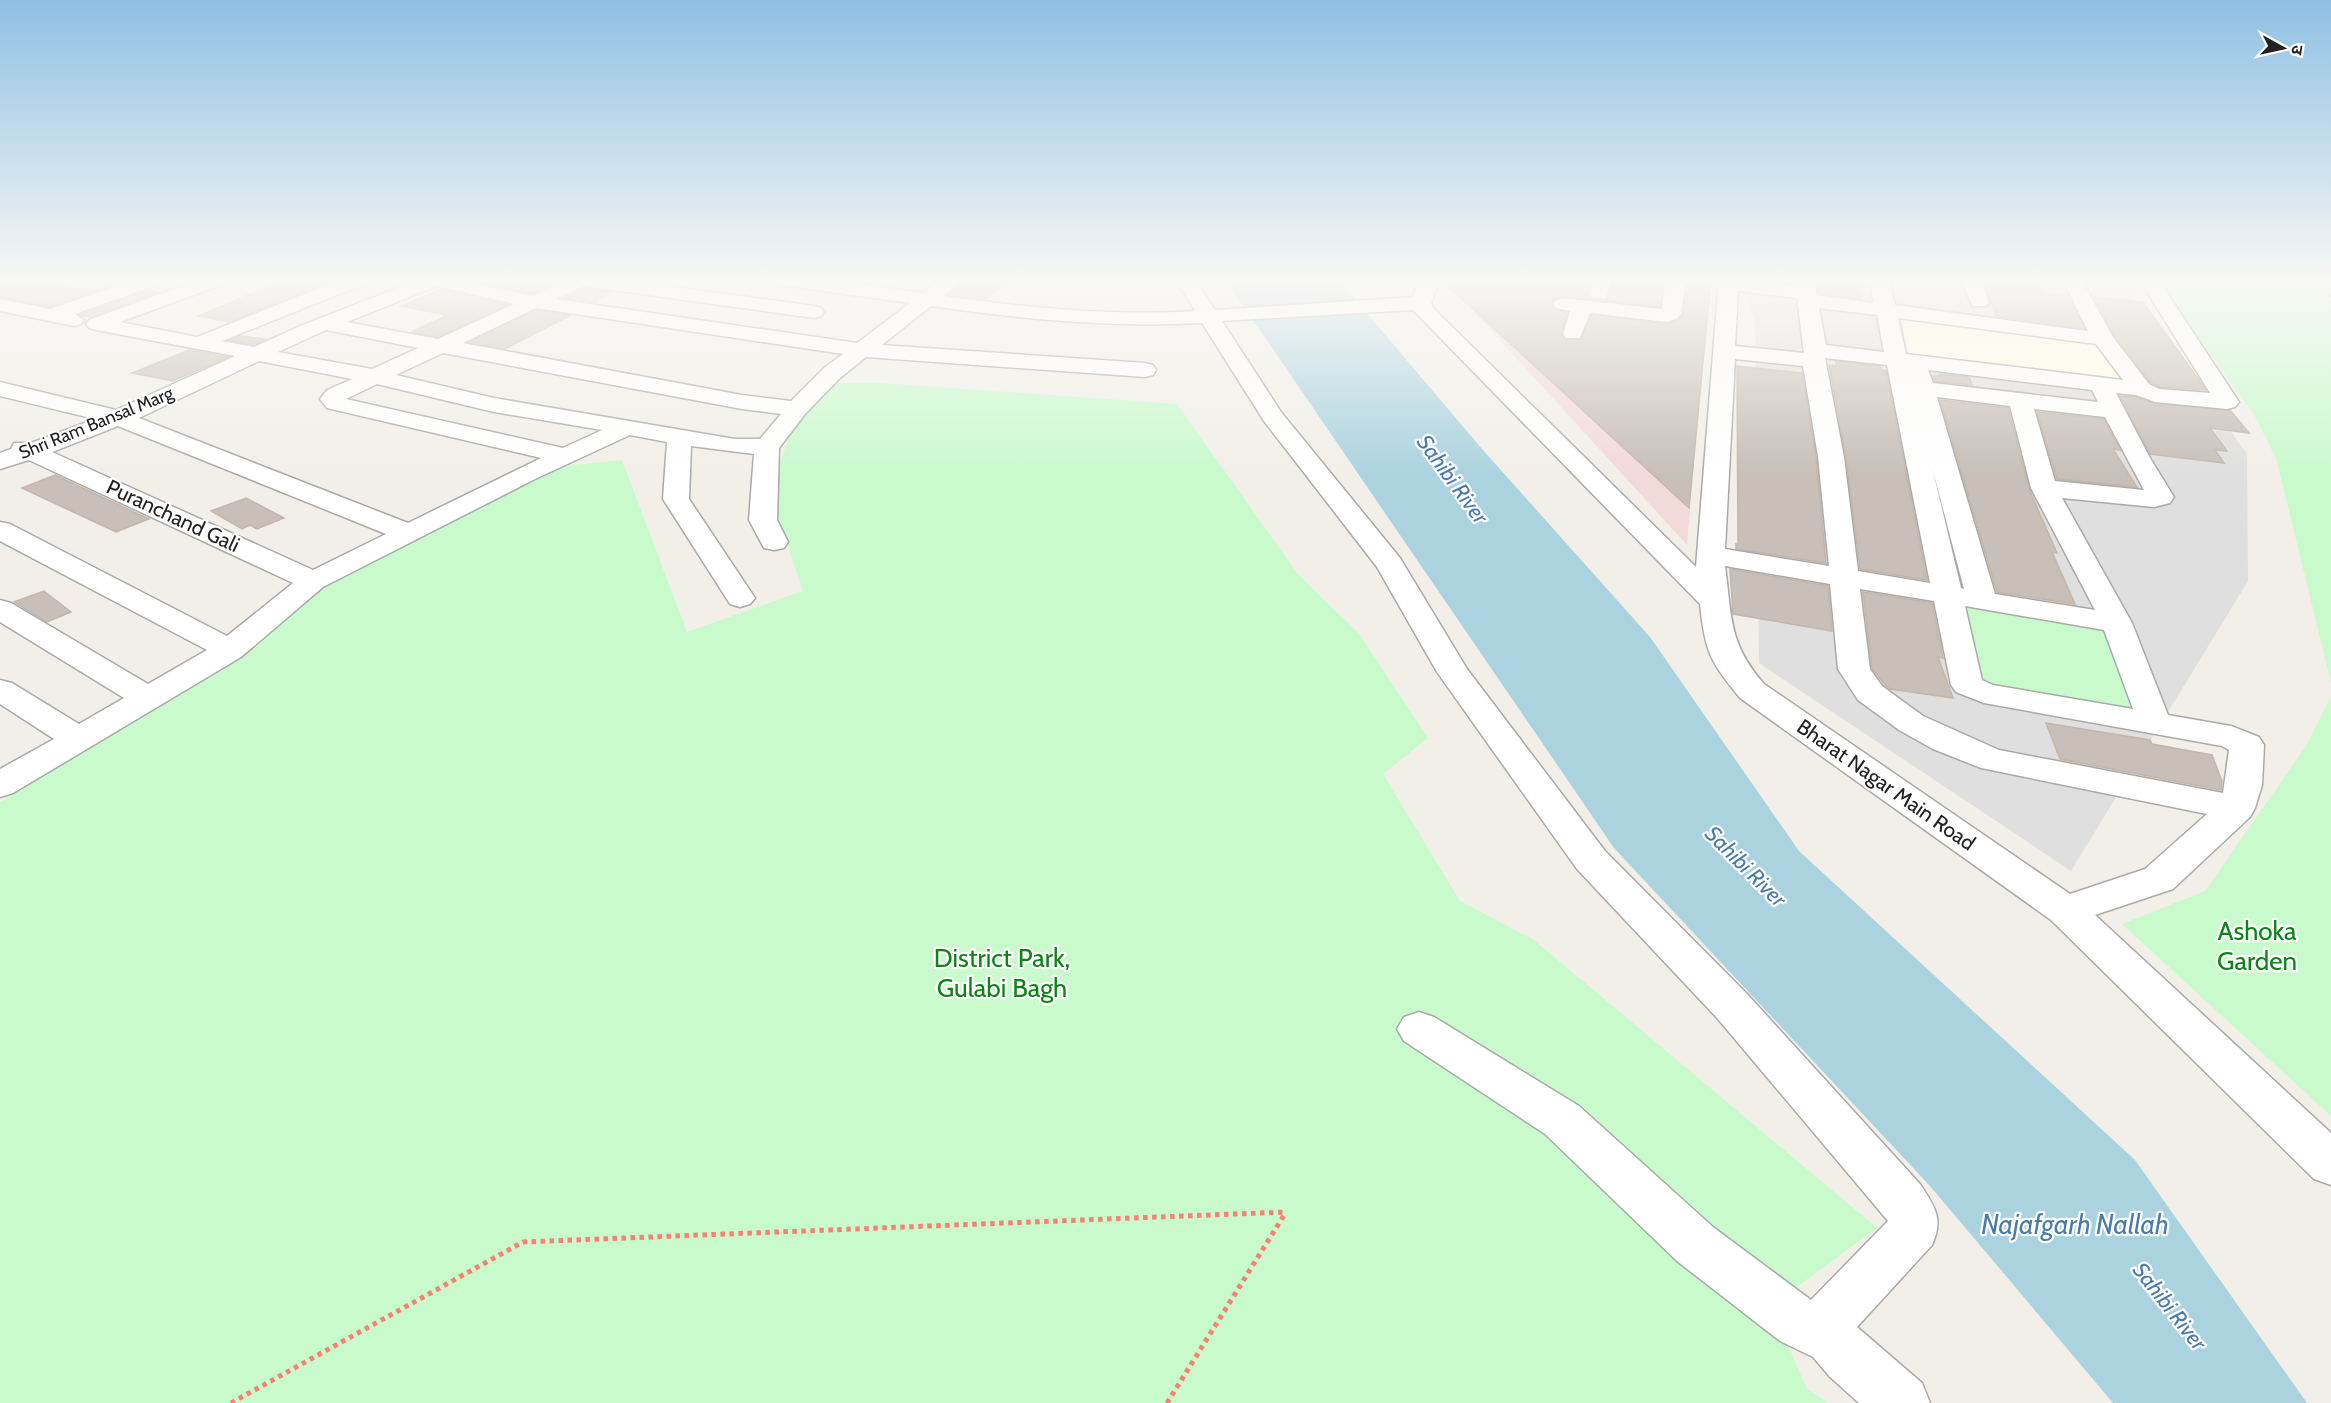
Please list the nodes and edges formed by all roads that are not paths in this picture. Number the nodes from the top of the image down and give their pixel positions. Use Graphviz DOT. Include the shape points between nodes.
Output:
graph roads {
  1 [pos="279,344"];
  2 [pos="430,344"];
  3 [pos="441,344"];
  4 [pos="822,344"];
  5 [pos="867,344"];
  6 [pos="1225,344"];
  7 [pos="1457,344"];
  8 [pos="1724,344"];
  9 [pos="1813,344"];
  10 [pos="1901,344"];
  11 [pos="2107,344"];
  12 [pos="2190,344"];
  13 [pos="196,345"];
  14 [pos="438,346"];
  15 [pos="860,350"];
  16 [pos="1724,351"];
  17 [pos="256,355"];
  18 [pos="1815,355"];
  19 [pos="1905,359"];
  20 [pos="1145,370"];
  21 [pos="374,375"];
  22 [pos="2100,383"];
  23 [pos="1914,388"];
  24 [pos="0,389"];
  25 [pos="2141,389"];
  26 [pos="2020,401"];
  27 [pos="797,409"];
  28 [pos="2113,411"];
  29 [pos="116,417"];
  30 [pos="627,428"];
  31 [pos="679,437"];
  32 [pos="0,443"];
  33 [pos="767,447"];
  34 [pos="33,451"];
  35 [pos="567,456"];
  36 [pos="0,461"];
  37 [pos="2044,488"];
  38 [pos="0,530"];
  39 [pos="409,533"];
  40 [pos="774,542"];
  41 [pos="1711,555"];
  42 [pos="1846,578"];
  43 [pos="313,581"];
  44 [pos="1948,593"];
  45 [pos="740,598"];
  46 [pos="1982,600"];
  47 [pos="1715,602"];
  48 [pos="0,609"];
  49 [pos="2117,623"];
  50 [pos="230,651"];
  51 [pos="0,690"];
  52 [pos="149,699"];
  53 [pos="2154,722"];
  54 [pos="80,740"];
  55 [pos="0,786"];
  56 [pos="2237,808"];
  57 [pos="2065,910"];
  58 [pos="1419,1029"];
  59 [pos="2331,1164"];
  60 [pos="1830,1329"];
  61 [pos="1902,1403"];
  1 -- 17 [label="street, Shri Ram Bansal Marg"];
  2 -- 14 [label="street"];
  3 -- 14 [label="street"];
  4 -- 15 [label="street"];
  5 -- 15 [label="street"];
  6 -- 60 [label="street" via="1272,416 1390,564 1454,672 1591,860 1733,1007 1904,1200 1914,1228"];
  7 -- 47 [label="street"];
  8 -- 16 [label="street, Bharat Nagar Main Road"];
  9 -- 18 [label="street"];
  10 -- 19 [label="street"];
  11 -- 25 [label="street"];
  12 -- 25 [label="street" via="2227,402 2155,395"];
  13 -- 17 [label="street"];
  14 -- 21 [label="street"];
  14 -- 27 [label="street"];
  15 -- 20 [label="street"];
  15 -- 27 [label="street"];
  16 -- 18 [label="street"];
  16 -- 41 [label="street, Bharat Nagar Main Road"];
  17 -- 21 [label="street"];
  17 -- 29 [label="street, Shri Ram Bansal Marg"];
  18 -- 19 [label="street"];
  18 -- 42 [label="street"];
  19 -- 22 [label="street"];
  19 -- 23 [label="street"];
  21 -- 30 [label="street" via="494,405"];
  21 -- 35 [label="street" via="332,399 335,403"];
  22 -- 25 [label="street"];
  22 -- 28 [label="street"];
  23 -- 26 [label="street"];
  23 -- 44 [label="street"];
  23 -- 46 [label="street"];
  24 -- 29 [label="street"];
  26 -- 28 [label="street"];
  26 -- 37 [label="street"];
  27 -- 33 [label="street"];
  28 -- 37 [label="street" via="2160,499"];
  29 -- 34 [label="street, Shri Ram Bansal Marg"];
  29 -- 39 [label="street"];
  30 -- 31 [label="street"];
  30 -- 35 [label="street"];
  31 -- 33 [label="street"];
  31 -- 45 [label="street" via="676,499"];
  32 -- 34 [label="street, Puranchand Gali"];
  33 -- 40 [label="street" via="763,520"];
  34 -- 36 [label="street, Shri Ram Bansal Marg"];
  34 -- 43 [label="street, Puranchand Gali"];
  35 -- 39 [label="street"];
  37 -- 49 [label="street"];
  38 -- 50 [label="street"];
  39 -- 43 [label="street"];
  41 -- 42 [label="street"];
  41 -- 47 [label="street, Bharat Nagar Main Road"];
  42 -- 44 [label="street"];
  42 -- 56 [label="street" via="1854,669 1869,692 1960,750 1993,760"];
  43 -- 50 [label="street"];
  44 -- 46 [label="street"];
  44 -- 53 [label="street" via="1967,685 1973,690"];
  46 -- 49 [label="street"];
  47 -- 57 [label="street, Bharat Nagar Main Road" via="1720,643 1732,667 1752,691"];
  48 -- 52 [label="street"];
  49 -- 53 [label="street"];
  50 -- 52 [label="street"];
  51 -- 54 [label="street"];
  52 -- 54 [label="street"];
  53 -- 56 [label="street" via="2231,737 2247,745 2244,785"];
  54 -- 55 [label="street"];
  56 -- 57 [label="street" via="2159,879"];
  57 -- 59 [label="street, Bharat Nagar Main Road"];
  58 -- 60 [label="street" via="1562,1120 1695,1244 1799,1323"];
  60 -- 61 [label="street" via="1849,1359"];
}
